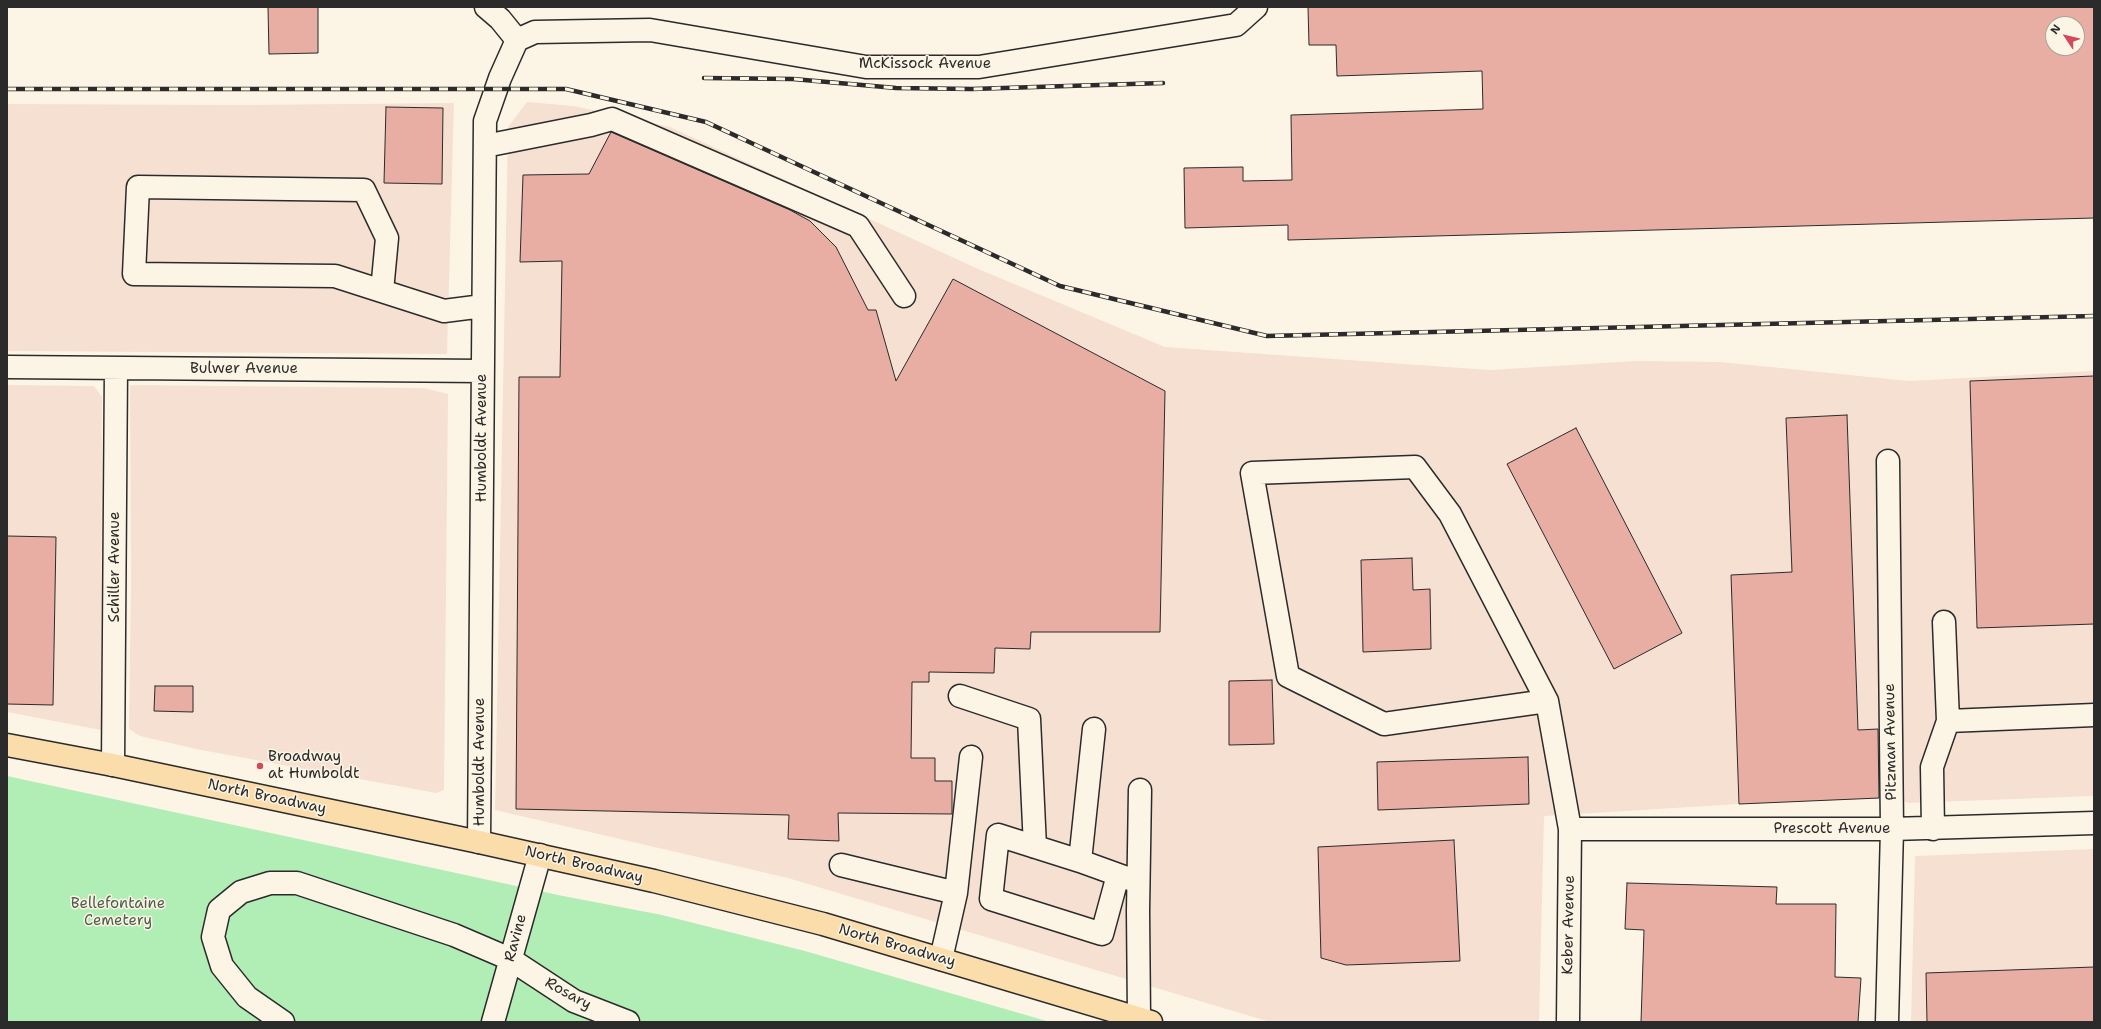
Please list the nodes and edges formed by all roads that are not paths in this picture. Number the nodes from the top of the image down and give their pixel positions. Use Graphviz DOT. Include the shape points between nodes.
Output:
graph roads {
  1 [pos="486,7"];
  2 [pos="1256,7"];
  3 [pos="517,40"];
  4 [pos="485,146"];
  5 [pos="382,291"];
  6 [pos="904,296"];
  7 [pos="483,306"];
  8 [pos="7,367"];
  9 [pos="116,368"];
  10 [pos="482,371"];
  11 [pos="1888,461"];
  12 [pos="1944,622"];
  13 [pos="960,696"];
  14 [pos="1547,701"];
  15 [pos="2094,715"];
  16 [pos="1948,721"];
  17 [pos="1094,729"];
  18 [pos="7,745"];
  19 [pos="971,757"];
  20 [pos="113,765"];
  21 [pos="1140,790"];
  22 [pos="2094,823"];
  23 [pos="1570,829"];
  24 [pos="1892,829"];
  25 [pos="1933,829"];
  26 [pos="479,842"];
  27 [pos="1035,847"];
  28 [pos="540,855"];
  29 [pos="1080,861"];
  30 [pos="841,865"];
  31 [pos="1128,878"];
  32 [pos="956,893"];
  33 [pos="510,959"];
  34 [pos="941,959"];
  35 [pos="1145,1020"];
  36 [pos="283,1022"];
  37 [pos="493,1022"];
  38 [pos="628,1022"];
  39 [pos="1568,1022"];
  40 [pos="1887,1022"];
  1 -- 3 [label="street"];
  2 -- 3 [label="street, McKissock Avenue" via="1236,26 978,67 866,67 650,30 535,32"];
  3 -- 4 [label="street, Humboldt Avenue" via="485,121"];
  4 -- 6 [label="street" via="612,119 858,226"];
  4 -- 7 [label="street, Humboldt Avenue"];
  5 -- 5 [label="street" via="335,276 134,274 138,187 364,190 387,238"];
  5 -- 7 [label="street" via="444,312"];
  7 -- 10 [label="street, Humboldt Avenue"];
  8 -- 9 [label="street, Bulwer Avenue"];
  9 -- 10 [label="street, Bulwer Avenue"];
  9 -- 20 [label="street, Schiller Avenue"];
  10 -- 26 [label="street, Humboldt Avenue"];
  11 -- 24 [label="street, Pitzman Avenue"];
  12 -- 16 [label="street"];
  13 -- 27 [label="street" via="1029,719"];
  14 -- 14 [label="street, Keber Avenue" via="1450,514 1415,467 1252,472 1288,676 1384,724"];
  14 -- 23 [label="street, Keber Avenue"];
  15 -- 16 [label="street"];
  16 -- 25 [label="street" via="1932,767"];
  17 -- 29 [label="street"];
  18 -- 20 [label="main road, North Broadway"];
  19 -- 32 [label="street"];
  20 -- 26 [label="main road, North Broadway"];
  21 -- 31 [label="street"];
  22 -- 25 [label="street, Prescott Avenue"];
  23 -- 24 [label="street, Prescott Avenue"];
  23 -- 39 [label="street, Keber Avenue"];
  24 -- 25 [label="street, Prescott Avenue"];
  24 -- 40 [label="street, Pitzman Avenue"];
  26 -- 28 [label="main road, North Broadway"];
  27 -- 29 [label="street"];
  27 -- 31 [label="street" via="998,835 991,899 1102,934"];
  28 -- 33 [label="street, Ravine"];
  28 -- 34 [label="main road, North Broadway" via="755,906"];
  29 -- 31 [label="street"];
  30 -- 32 [label="street"];
  31 -- 35 [label="street"];
  32 -- 34 [label="street"];
  33 -- 36 [label="street, Rosary" via="454,935 356,901 297,884 270,883 241,892 219,910 213,937 222,966 247,997"];
  33 -- 37 [label="street, Ravine"];
  33 -- 38 [label="street, Rosary" via="574,1001"];
  34 -- 35 [label="main road, North Broadway"];
}
